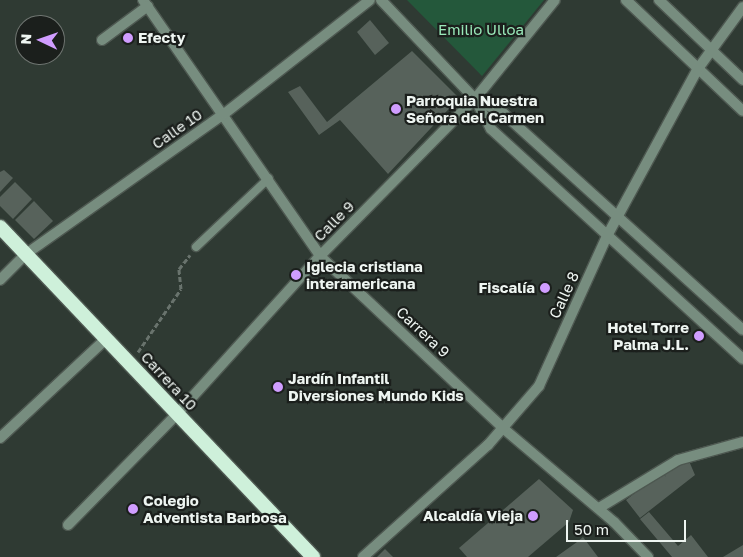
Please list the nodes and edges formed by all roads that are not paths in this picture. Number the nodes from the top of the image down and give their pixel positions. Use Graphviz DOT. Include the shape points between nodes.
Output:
graph roads {
  1 [pos="370,0"];
  2 [pos="381,0"];
  3 [pos="555,0"];
  4 [pos="626,0"];
  5 [pos="659,0"];
  6 [pos="146,3"];
  7 [pos="743,8"];
  8 [pos="102,40"];
  9 [pos="710,51"];
  10 [pos="696,70"];
  11 [pos="743,80"];
  12 [pos="475,99"];
  13 [pos="743,111"];
  14 [pos="224,114"];
  15 [pos="268,178"];
  16 [pos="618,218"];
  17 [pos="0,227"];
  18 [pos="607,236"];
  19 [pos="196,247"];
  20 [pos="26,254"];
  21 [pos="320,256"];
  22 [pos="0,280"];
  23 [pos="743,330"];
  24 [pos="108,338"];
  25 [pos="743,359"];
  26 [pos="177,414"];
  27 [pos="504,429"];
  28 [pos="0,438"];
  29 [pos="743,442"];
  30 [pos="599,508"];
  31 [pos="68,525"];
  32 [pos="314,557"];
  33 [pos="363,557"];
  34 [pos="647,557"];
  1 -- 14 [label="street, Calle 10"];
  2 -- 12 [label="street"];
  3 -- 12 [label="street, Calle 9"];
  4 -- 10 [label="street"];
  5 -- 9 [label="street"];
  6 -- 8 [label="street"];
  6 -- 14 [label="street, Carrera 9"];
  7 -- 9 [label="street, Calle 8"];
  9 -- 10 [label="street, Calle 8"];
  9 -- 11 [label="street"];
  10 -- 13 [label="street"];
  10 -- 16 [label="street, Calle 8"];
  12 -- 16 [label="street" via="504,114"];
  12 -- 18 [label="street" via="491,129"];
  12 -- 21 [label="street, Calle 9"];
  14 -- 15 [label="street, Carrera 9"];
  14 -- 20 [label="street, Calle 10"];
  15 -- 19 [label="lane"];
  15 -- 21 [label="street, Carrera 9"];
  16 -- 18 [label="street, Calle 8"];
  16 -- 23 [label="street"];
  17 -- 20 [label="highway, Carrera 10"];
  18 -- 25 [label="street"];
  18 -- 27 [label="street, Calle 8" via="539,386"];
  20 -- 22 [label="street, Calle 10"];
  20 -- 24 [label="highway, Carrera 10"];
  21 -- 26 [label="street, Calle 9"];
  21 -- 27 [label="street, Carrera 9"];
  24 -- 26 [label="highway, Carrera 10"];
  24 -- 28 [label="street"];
  26 -- 31 [label="street, Calle 9"];
  26 -- 32 [label="highway, Carrera 10"];
  27 -- 30 [label="street, Carrera 9"];
  27 -- 33 [label="street, Calle 8"];
  29 -- 30 [label="street" via="678,460"];
  30 -- 34 [label="street, Carrera 9"];
}
